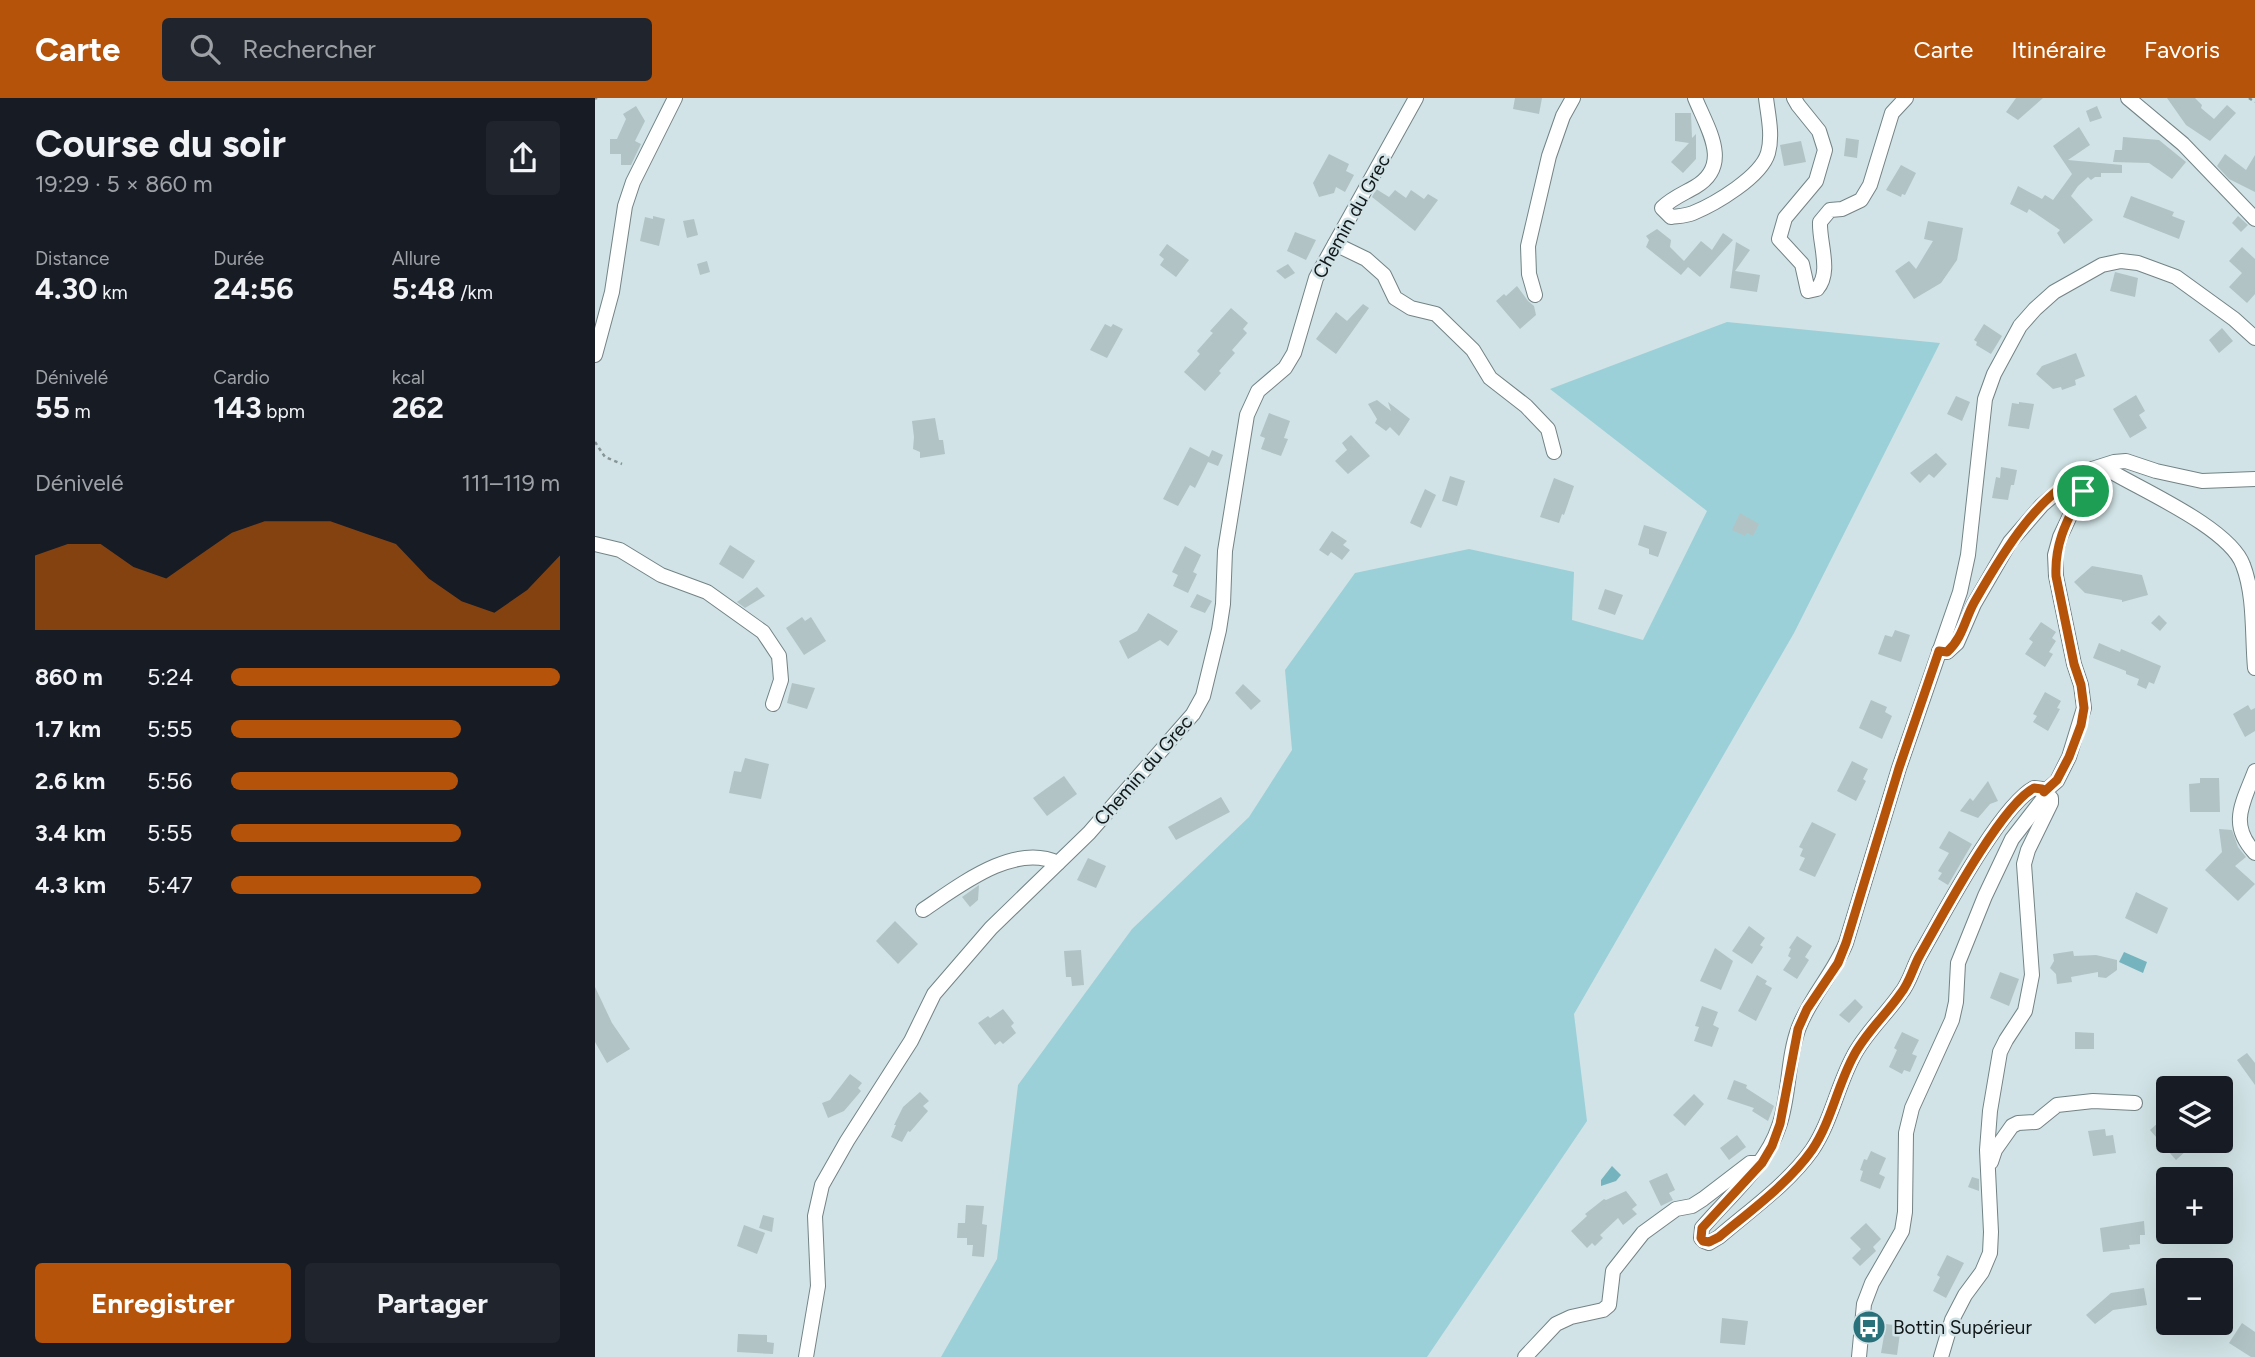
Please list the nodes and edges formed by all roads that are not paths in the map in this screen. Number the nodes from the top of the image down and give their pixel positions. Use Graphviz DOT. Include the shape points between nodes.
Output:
graph roads {
  1 [pos="675,98"];
  2 [pos="1416,98"];
  3 [pos="1573,98"];
  4 [pos="1695,98"];
  5 [pos="1766,98"];
  6 [pos="1794,98"];
  7 [pos="1906,98"];
  8 [pos="2128,98"];
  9 [pos="2255,219"];
  10 [pos="1335,244"];
  11 [pos="1535,295"];
  12 [pos="2255,338"];
  13 [pos="595,355"];
  14 [pos="1554,452"];
  15 [pos="2092,470"];
  16 [pos="2255,479"];
  17 [pos="595,544"];
  18 [pos="1939,651"];
  19 [pos="2255,668"];
  20 [pos="773,704"];
  21 [pos="2255,771"];
  22 [pos="2044,792"];
  23 [pos="2255,853"];
  24 [pos="1058,863"];
  25 [pos="922,910"];
  26 [pos="2135,1103"];
  27 [pos="1762,1163"];
  28 [pos="1988,1174"];
  29 [pos="806,1357"];
  30 [pos="1525,1357"];
  31 [pos="1859,1357"];
  32 [pos="1941,1357"];
  1 -- 13 [label="street" via="625,206 612,292"];
  2 -- 10 [label="street, Chemin du Grec"];
  3 -- 11 [label="street" via="1549,156 1528,246"];
  4 -- 5 [label="street" via="1716,149 1715,162 1710,175 1662,208 1671,217 1691,214 1732,192 1758,169 1770,142"];
  6 -- 7 [label="street" via="1819,131 1825,150 1816,181 1785,218 1779,239 1802,264 1808,291 1822,284 1825,265 1820,222 1830,210 1861,200 1892,113"];
  8 -- 9 [label="street" via="2183,144"];
  10 -- 14 [label="street" via="1366,259 1384,275 1395,298 1436,314 1473,350 1490,378 1548,429"];
  10 -- 24 [label="street, Chemin du Grec" via="1316,278 1294,352 1285,368 1258,391 1247,415 1224,551 1223,604 1203,696 1193,714 1089,834"];
  12 -- 18 [label="street" via="2176,278 2138,262 2102,265 2054,292 2035,309 2008,346 1985,399 1968,555"];
  15 -- 16 [label="street" via="2126,461 2202,481"];
  15 -- 18 [label="street" via="2076,476 2042,505 2010,542 1957,643 1947,652"];
  15 -- 19 [label="street" via="2112,472 2225,539 2243,564"];
  15 -- 22 [label="street" via="2055,555 2084,708 2069,757 2057,780"];
  17 -- 20 [label="street" via="620,550 661,575 707,592 763,632 779,656 781,680"];
  18 -- 27 [label="street" via="1846,943 1798,1029 1780,1124"];
  21 -- 23 [label="street" via="2239,824"];
  22 -- 27 [label="street" via="2034,788 2020,798 1972,866 1903,992 1859,1046 1811,1151 1719,1237 1703,1241 1702,1228"];
  22 -- 28 [label="street" via="2051,803 2024,864 2032,975 2025,1011 2000,1052 1990,1111"];
  22 -- 31 [label="street" via="2037,809 2012,839 1958,963 1952,1020 1912,1108 1906,1133 1902,1231 1864,1304"];
  24 -- 25 [label="street" via="1032,857 1011,861 976,875"];
  24 -- 29 [label="street, Chemin du Grec" via="991,928 934,994 911,1041 822,1185 815,1216 818,1286"];
  26 -- 28 [label="street" via="2057,1105 2036,1122 2018,1123 1995,1150"];
  27 -- 30 [label="street" via="1750,1163 1692,1206 1660,1219 1618,1262 1609,1305 1556,1324"];
  28 -- 32 [label="street" via="1990,1254 1952,1320"];
}
